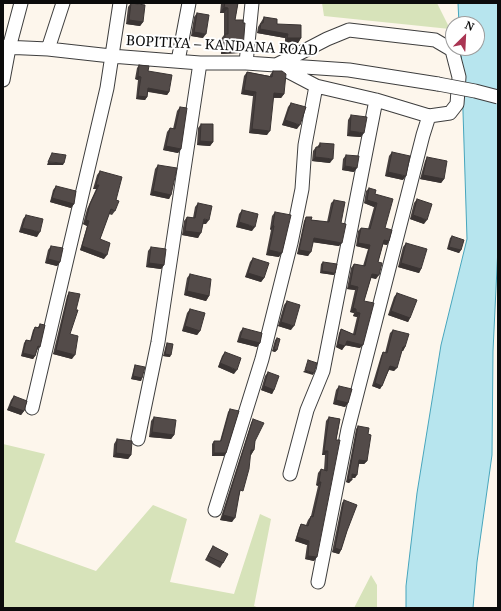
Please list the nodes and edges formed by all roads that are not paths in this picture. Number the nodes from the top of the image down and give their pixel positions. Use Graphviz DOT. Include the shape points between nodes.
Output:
graph roads {
  1 [pos="21,3"];
  2 [pos="63,3"];
  3 [pos="120,3"];
  4 [pos="188,3"];
  5 [pos="252,3"];
  6 [pos="6,47"];
  7 [pos="48,49"];
  8 [pos="111,56"];
  9 [pos="178,61"];
  10 [pos="200,63"];
  11 [pos="246,63"];
  12 [pos="276,65"];
  13 [pos="3,80"];
  14 [pos="316,86"];
  15 [pos="498,97"];
  16 [pos="376,100"];
  17 [pos="429,116"];
  18 [pos="32,408"];
  19 [pos="138,438"];
  20 [pos="290,474"];
  21 [pos="215,510"];
  22 [pos="318,582"];
  1 -- 6 [label="street"];
  2 -- 7 [label="street"];
  3 -- 8 [label="street"];
  4 -- 9 [label="street"];
  5 -- 11 [label="street"];
  6 -- 7 [label="street, BOPITIYA – KANDANA ROAD"];
  6 -- 13 [label="street"];
  7 -- 8 [label="street, BOPITIYA – KANDANA ROAD"];
  8 -- 9 [label="street, BOPITIYA – KANDANA ROAD"];
  8 -- 18 [label="street" via="107,88"];
  9 -- 10 [label="street, BOPITIYA – KANDANA ROAD"];
  10 -- 11 [label="street, BOPITIYA – KANDANA ROAD"];
  10 -- 19 [label="street" via="158,342"];
  11 -- 12 [label="street, BOPITIYA – KANDANA ROAD"];
  12 -- 14 [label="street"];
  12 -- 15 [label="street, BOPITIYA – KANDANA ROAD, bridge" via="349,70 438,84"];
  12 -- 17 [label="street" via="349,30 435,40 452,50 459,77 457,104 450,113"];
  14 -- 16 [label="street"];
  14 -- 21 [label="street" via="305,145 302,188 291,243 262,359"];
  16 -- 17 [label="street"];
  16 -- 20 [label="street" via="323,371 307,410"];
  17 -- 22 [label="street" via="348,429"];
}
